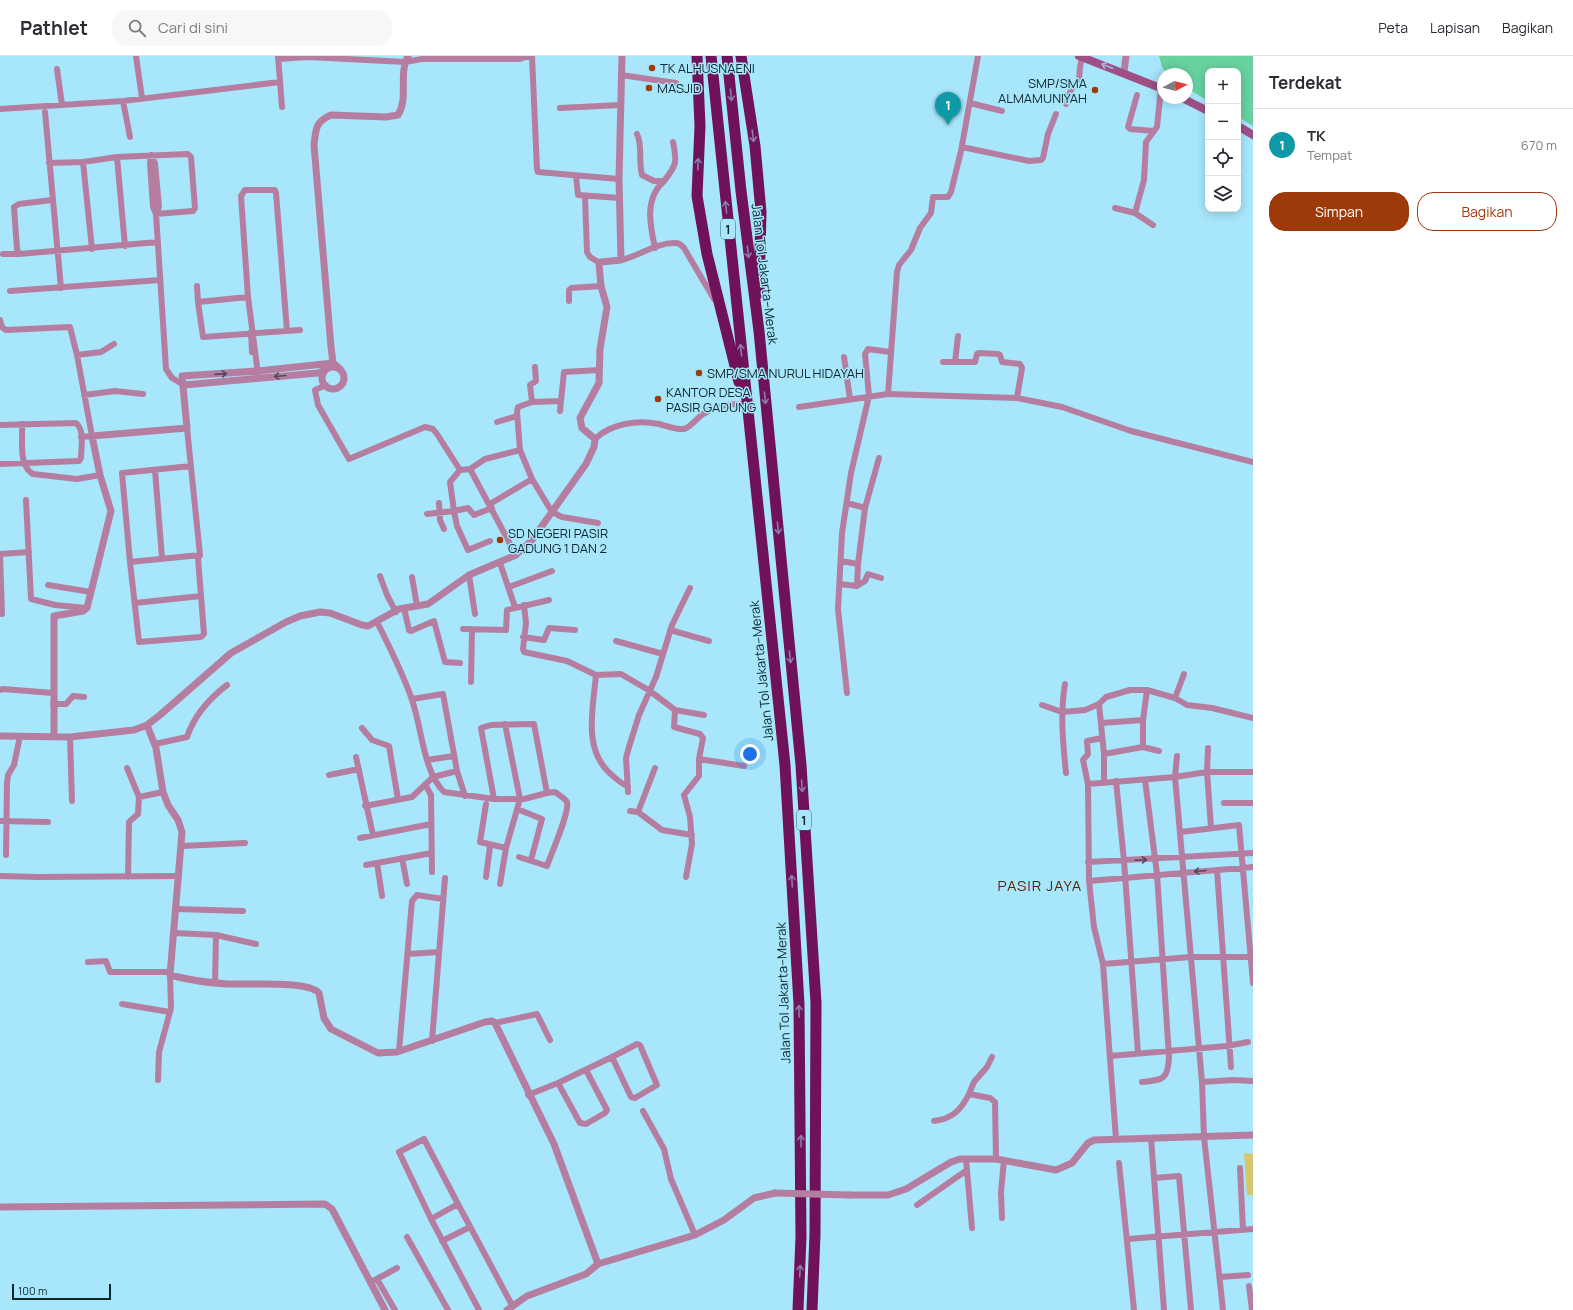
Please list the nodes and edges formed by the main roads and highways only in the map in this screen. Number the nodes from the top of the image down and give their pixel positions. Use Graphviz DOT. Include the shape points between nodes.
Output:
graph roads {
  1 [pos="697,56"];
  2 [pos="710,56"];
  3 [pos="728,56"];
  4 [pos="741,56"];
  5 [pos="1085,57"];
  6 [pos="1157,87"];
  7 [pos="1193,104"];
  8 [pos="1205,110"];
  9 [pos="1241,128"];
  10 [pos="1253,135"];
  11 [pos="759,332"];
  12 [pos="743,403"];
  13 [pos="798,1310"];
  14 [pos="812,1310"];
  12 -- 1 [label="highway, one-way" via="707,254 697,196 700,126"];
  12 -- 2 [label="highway, Jalan Tol Jakarta–Merak / 1, one-way"];
  3 -- 11 [label="highway, Jalan Tol Jakarta–Merak / 1, one-way" via="741,191"];
  4 -- 11 [label="highway, one-way" via="761,212"];
  6 -- 5 [label="main road, one-way"];
  7 -- 8 [label="main road"];
  9 -- 10 [label="main road"];
  11 -- 14 [label="highway, Jalan Tol Jakarta–Merak / 1, one-way" via="801,765 816,1004 816,1234"];
  13 -- 12 [label="highway, Jalan Tol Jakarta–Merak / 1, one-way" via="801,1236 799,996 785,765"];
}
